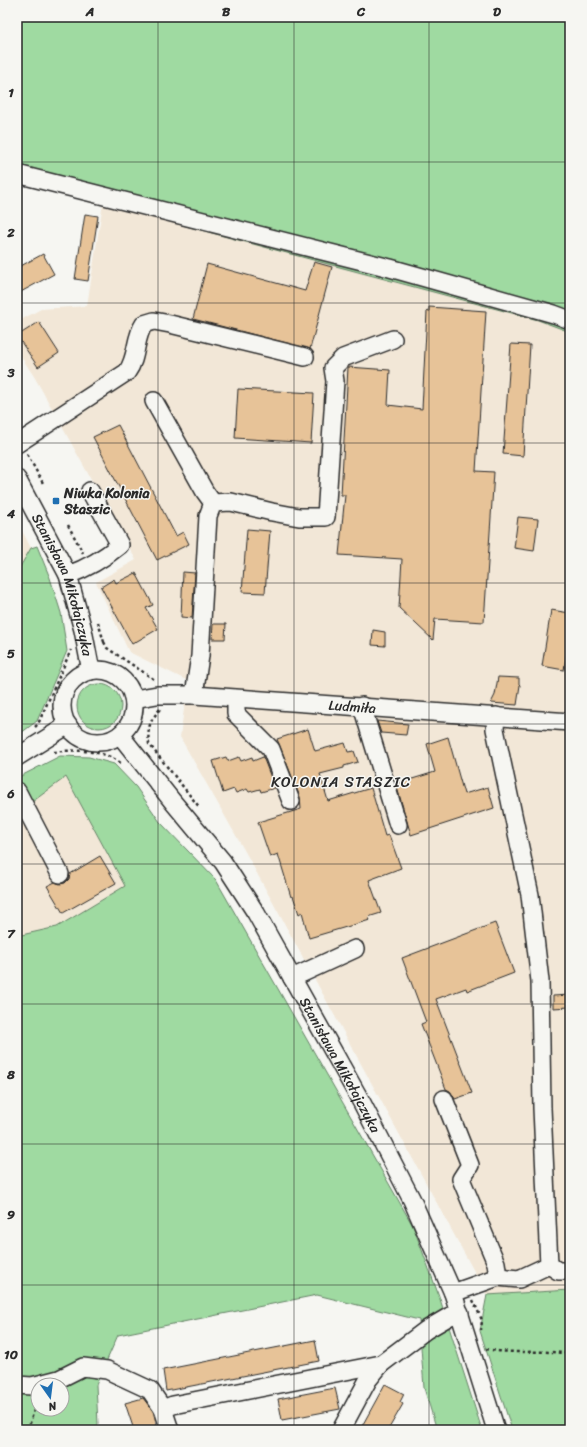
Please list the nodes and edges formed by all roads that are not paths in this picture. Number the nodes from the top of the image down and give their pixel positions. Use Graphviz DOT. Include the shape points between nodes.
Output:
graph roads {
  1 [pos="17,174"];
  2 [pos="570,320"];
  3 [pos="393,339"];
  4 [pos="305,357"];
  5 [pos="154,401"];
  6 [pos="19,443"];
  7 [pos="17,479"];
  8 [pos="90,491"];
  9 [pos="212,503"];
  10 [pos="68,575"];
  11 [pos="91,671"];
  12 [pos="194,694"];
  13 [pos="134,699"];
  14 [pos="236,699"];
  15 [pos="362,706"];
  16 [pos="496,716"];
  17 [pos="570,722"];
  18 [pos="68,725"];
  19 [pos="120,735"];
  20 [pos="17,757"];
  21 [pos="17,791"];
  22 [pos="291,801"];
  23 [pos="398,825"];
  24 [pos="60,874"];
  25 [pos="355,949"];
  26 [pos="292,978"];
  27 [pos="444,1099"];
  28 [pos="549,1265"];
  29 [pos="570,1271"];
  30 [pos="498,1277"];
  31 [pos="453,1293"];
  32 [pos="460,1313"];
  33 [pos="381,1364"];
  34 [pos="17,1385"];
  35 [pos="163,1409"];
  36 [pos="170,1430"];
  37 [pos="341,1430"];
  38 [pos="496,1430"];
  1 -- 2 [label="street" via="390,268"];
  3 -- 9 [label="street" via="343,358 333,368 335,381 326,517 299,517 231,502"];
  4 -- 6 [label="street" via="170,324 144,324 138,333 132,365 127,372"];
  5 -- 9 [label="street"];
  7 -- 10 [label="street, Stanisława Mikołajczyka"];
  8 -- 10 [label="street" via="120,545 84,570"];
  9 -- 12 [label="street" via="208,516 200,656"];
  10 -- 11 [label="street, Stanisława Mikołajczyka"];
  11 -- 13 [label="street" via="102,670 123,679"];
  11 -- 18 [label="street" via="78,676 63,698 63,712"];
  12 -- 13 [label="street, Ludmiła" via="159,702"];
  12 -- 14 [label="street, Ludmiła"];
  13 -- 19 [label="street" via="134,712 129,725"];
  14 -- 15 [label="street, Ludmiła"];
  14 -- 22 [label="street" via="236,714 271,749"];
  15 -- 16 [label="street, Ludmiła"];
  15 -- 23 [label="street"];
  16 -- 17 [label="street, Ludmiła"];
  16 -- 28 [label="street" via="495,729 530,896 540,981 542,1108"];
  18 -- 19 [label="street" via="75,734 86,740 98,742"];
  18 -- 20 [label="street"];
  19 -- 26 [label="street, Stanisława Mikołajczyka" via="223,862 256,913"];
  21 -- 24 [label="street"];
  25 -- 26 [label="street"];
  26 -- 31 [label="street, Stanisława Mikołajczyka" via="362,1103 404,1186"];
  27 -- 30 [label="street" via="470,1166 462,1179 496,1263"];
  28 -- 29 [label="street" via="558,1271"];
  28 -- 30 [label="street" via="519,1279"];
  30 -- 31 [label="street"];
  31 -- 32 [label="street, Stanisława Mikołajczyka"];
  32 -- 33 [label="street" via="426,1330"];
  32 -- 38 [label="street, Stanisława Mikołajczyka"];
  33 -- 35 [label="street"];
  33 -- 37 [label="street" via="368,1380"];
  34 -- 35 [label="street" via="32,1386 60,1379 83,1367 107,1370 150,1390"];
  35 -- 36 [label="street"];
}
